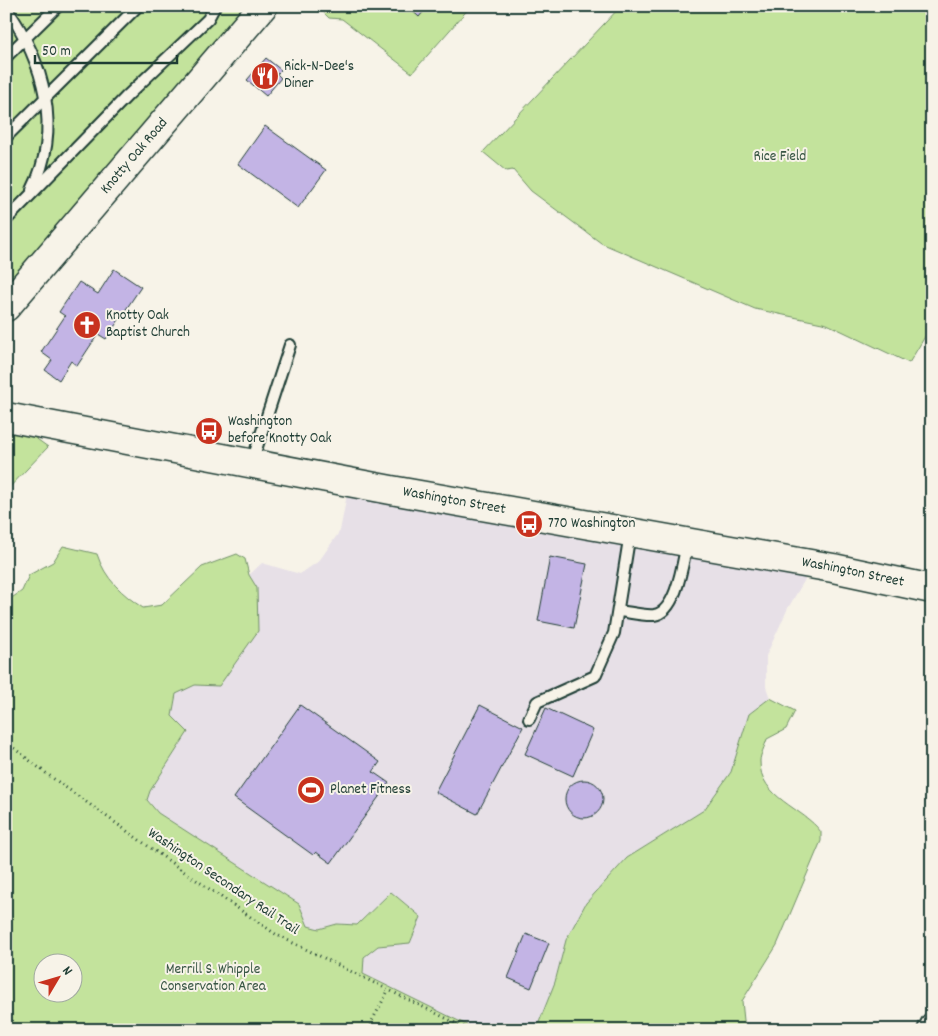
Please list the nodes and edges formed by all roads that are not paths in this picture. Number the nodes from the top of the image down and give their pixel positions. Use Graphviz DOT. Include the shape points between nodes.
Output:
graph roads {
  1 [pos="58,6"];
  2 [pos="138,6"];
  3 [pos="216,6"];
  4 [pos="263,6"];
  5 [pos="6,8"];
  6 [pos="25,39"];
  7 [pos="6,57"];
  8 [pos="46,96"];
  9 [pos="6,137"];
  10 [pos="27,198"];
  11 [pos="8,214"];
  12 [pos="6,307"];
  13 [pos="290,346"];
  14 [pos="6,417"];
  15 [pos="252,463"];
  16 [pos="630,532"];
  17 [pos="688,542"];
  18 [pos="932,589"];
  19 [pos="618,611"];
  20 [pos="529,719"];
  21 [pos="932,1023"];
  22 [pos="928,1030"];
  1 -- 6 [label="lane"];
  2 -- 8 [label="lane"];
  3 -- 10 [label="lane" via="208,19"];
  4 -- 12 [label="main road, Knotty Oak Road"];
  5 -- 6 [label="lane"];
  6 -- 7 [label="lane"];
  6 -- 8 [label="lane"];
  8 -- 9 [label="lane"];
  8 -- 10 [label="lane" via="47,150"];
  10 -- 11 [label="lane"];
  13 -- 15 [label="lane"];
  14 -- 15 [label="main road, Washington Street"];
  15 -- 16 [label="main road, Washington Street"];
  16 -- 17 [label="main road, Washington Street"];
  16 -- 19 [label="lane"];
  17 -- 18 [label="main road, Washington Street"];
  17 -- 19 [label="lane" via="676,591 666,609 655,615"];
  19 -- 20 [label="lane" via="614,633 595,676 537,702"];
  21 -- 22 [label="street"];
}
